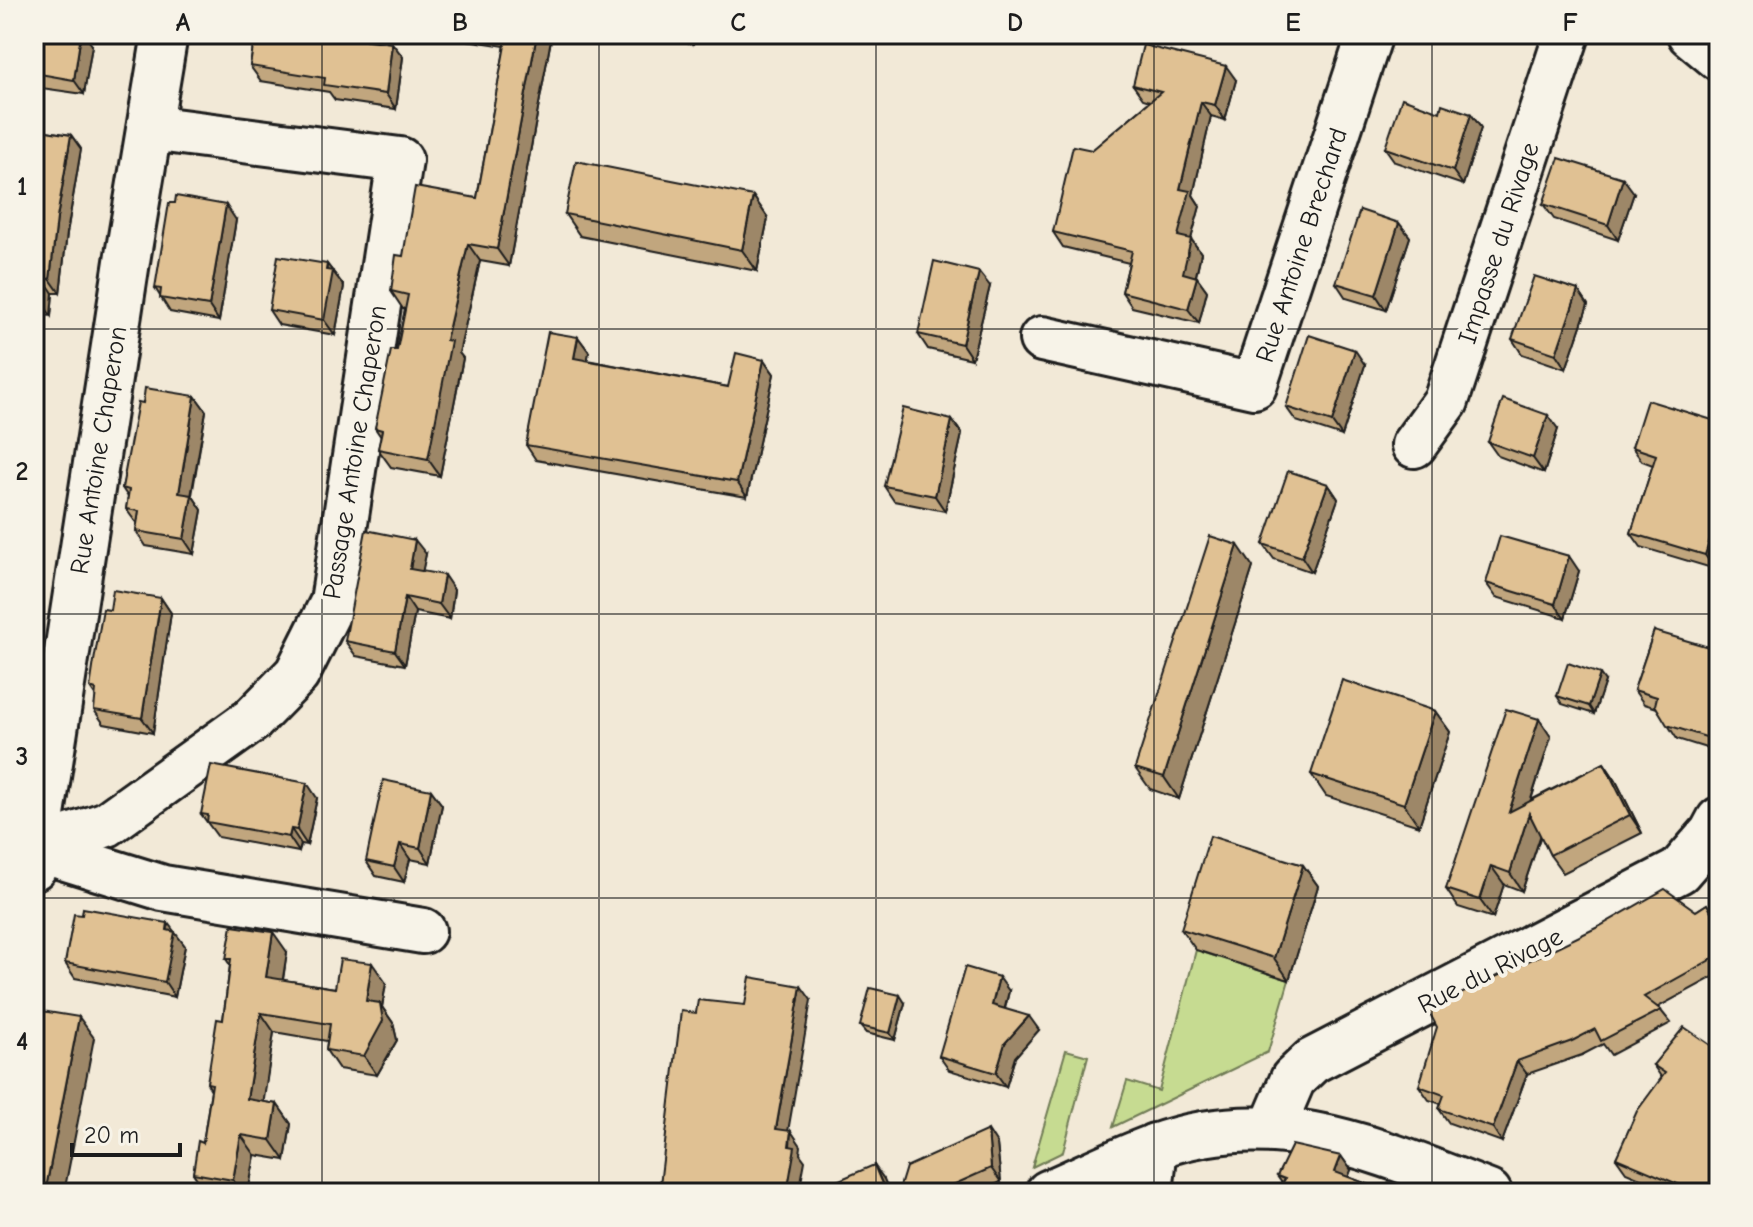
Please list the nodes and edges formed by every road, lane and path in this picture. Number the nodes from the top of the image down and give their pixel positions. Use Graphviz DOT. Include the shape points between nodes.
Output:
graph roads {
  1 [pos="165,34"];
  2 [pos="1370,34"];
  3 [pos="1567,34"];
  4 [pos="1690,34"];
  5 [pos="1719,58"];
  6 [pos="150,128"];
  7 [pos="1042,339"];
  8 [pos="1414,445"];
  9 [pos="1719,820"];
  10 [pos="35,854"];
  11 [pos="423,931"];
  12 [pos="1272,1128"];
  13 [pos="1155,1146"];
  14 [pos="1048,1193"];
  15 [pos="1150,1193"];
  16 [pos="1489,1193"];
  1 -- 6 [label="street, Rue Antoine Chaperon"];
  2 -- 7 [label="street, Rue Antoine Brechard" via="1254,386"];
  3 -- 8 [label="street, Impasse du Rivage" via="1446,401"];
  4 -- 5 [label="street"];
  6 -- 10 [label="street, Rue Antoine Chaperon"];
  6 -- 10 [label="street, Passage Antoine Chaperon" via="400,160 333,602 297,674 252,720 107,824"];
  9 -- 12 [label="street, Rue du Rivage" via="1679,871 1312,1061 1293,1079"];
  10 -- 11 [label="street" via="163,888"];
  12 -- 13 [label="street" via="1203,1134"];
  12 -- 16 [label="street" via="1359,1144"];
  13 -- 14 [label="street"];
  13 -- 15 [label="street"];
}
